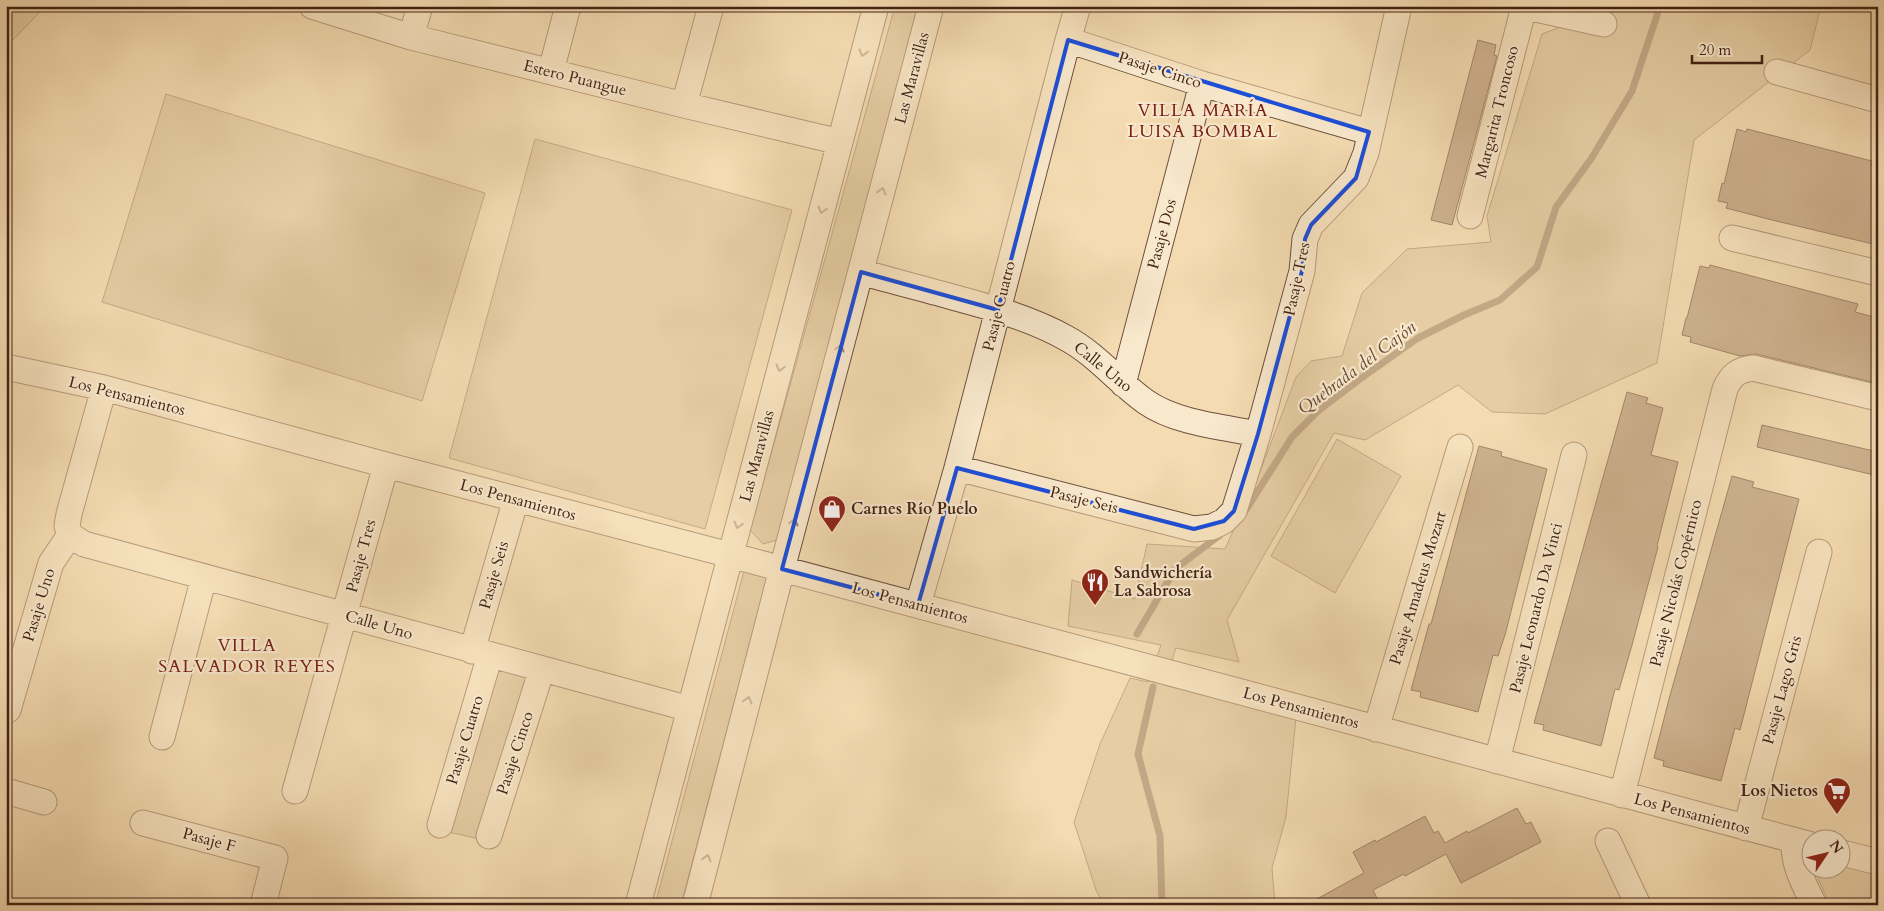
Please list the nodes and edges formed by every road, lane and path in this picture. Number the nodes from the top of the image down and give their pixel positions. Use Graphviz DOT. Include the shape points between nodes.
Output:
graph roads {
  1 [pos="312,6"];
  2 [pos="420,6"];
  3 [pos="568,6"];
  4 [pos="711,6"];
  5 [pos="876,6"];
  6 [pos="931,6"];
  7 [pos="1078,6"];
  8 [pos="1399,6"];
  9 [pos="1530,7"];
  10 [pos="1604,24"];
  11 [pos="411,37"];
  12 [pos="1068,40"];
  13 [pos="551,71"];
  14 [pos="1777,72"];
  15 [pos="1202,84"];
  16 [pos="1878,100"];
  17 [pos="684,105"];
  18 [pos="1369,132"];
  19 [pos="840,142"];
  20 [pos="1470,216"];
  21 [pos="1732,238"];
  22 [pos="860,272"];
  23 [pos="1878,273"];
  24 [pos="998,310"];
  25 [pos="6,367"];
  26 [pos="1123,384"];
  27 [pos="104,388"];
  28 [pos="1878,398"];
  29 [pos="1258,434"];
  30 [pos="1460,447"];
  31 [pos="1574,455"];
  32 [pos="386,465"];
  33 [pos="957,468"];
  34 [pos="516,499"];
  35 [pos="1212,527"];
  36 [pos="70,535"];
  37 [pos="1819,552"];
  38 [pos="730,555"];
  39 [pos="782,569"];
  40 [pos="204,577"];
  41 [pos="918,605"];
  42 [pos="345,615"];
  43 [pos="481,653"];
  44 [pos="542,669"];
  45 [pos="690,709"];
  46 [pos="8,710"];
  47 [pos="1376,729"];
  48 [pos="162,738"];
  49 [pos="1497,761"];
  50 [pos="6,791"];
  51 [pos="295,791"];
  52 [pos="1622,795"];
  53 [pos="44,802"];
  54 [pos="144,823"];
  55 [pos="440,825"];
  56 [pos="1746,828"];
  57 [pos="489,836"];
  58 [pos="1608,842"];
  59 [pos="1802,843"];
  60 [pos="1802,845"];
  61 [pos="1852,856"];
  62 [pos="1878,862"];
  63 [pos="262,905"];
  64 [pos="638,905"];
  65 [pos="695,905"];
  66 [pos="1638,905"];
  67 [pos="1814,905"];
  1 -- 11 [label="street, Estero Puangue"];
  2 -- 11 [label="street"];
  3 -- 13 [label="street"];
  4 -- 17 [label="street"];
  5 -- 19 [label="street, Las Maravillas, one-way"];
  22 -- 6 [label="street, Las Maravillas, one-way"];
  7 -- 12 [label="street, Pasaje Cuatro"];
  8 -- 18 [label="street, Pasaje Tres"];
  9 -- 10 [label="street"];
  9 -- 20 [label="street, Margarita Troncoso"];
  11 -- 13 [label="street, Estero Puangue"];
  12 -- 15 [label="street, Pasaje Cinco"];
  12 -- 24 [label="street, Pasaje Cuatro"];
  13 -- 17 [label="street, Estero Puangue"];
  14 -- 16 [label="street"];
  15 -- 18 [label="street, Pasaje Cinco"];
  15 -- 26 [label="street, Pasaje Dos"];
  17 -- 19 [label="street, Estero Puangue"];
  18 -- 29 [label="street, Pasaje Tres" via="1366,153 1356,178 1311,225 1305,239 1302,271"];
  19 -- 38 [label="street, Las Maravillas, one-way"];
  21 -- 23 [label="street"];
  22 -- 24 [label="street, Calle Uno"];
  39 -- 22 [label="street, Las Maravillas, one-way"];
  24 -- 26 [label="street, Calle Uno" via="1040,325 1088,351"];
  24 -- 33 [label="street, Pasaje Cuatro"];
  25 -- 27 [label="street, Los Pensamientos"];
  26 -- 29 [label="street, Calle Uno" via="1147,403 1176,417"];
  27 -- 32 [label="street, Los Pensamientos"];
  27 -- 36 [label="street" via="69,514 67,526"];
  28 -- 52 [label="street, Pasaje Nicolás Copérnico" via="1753,368 1735,374 1725,389"];
  29 -- 35 [label="street, Pasaje Tres" via="1234,511"];
  30 -- 47 [label="street, Pasaje Amadeus Mozart"];
  31 -- 49 [label="street, Pasaje Leonardo Da Vinci"];
  32 -- 34 [label="street, Los Pensamientos"];
  32 -- 42 [label="street, Pasaje Tres"];
  33 -- 35 [label="street, Pasaje Seis" via="1194,528"];
  33 -- 41 [label="street, Pasaje Cuatro"];
  34 -- 38 [label="street, Los Pensamientos"];
  34 -- 43 [label="street, Pasaje Seis"];
  36 -- 40 [label="street, Calle Uno" via="84,544"];
  36 -- 46 [label="street, Pasaje Uno" via="51,563"];
  37 -- 56 [label="street, Pasaje Lago Gris"];
  38 -- 39 [label="street, Los Pensamientos"];
  38 -- 45 [label="street, Las Maravillas"];
  39 -- 41 [label="street, Los Pensamientos"];
  65 -- 39 [label="street, Las Maravillas, one-way"];
  40 -- 42 [label="street, Calle Uno"];
  40 -- 48 [label="street"];
  41 -- 47 [label="street, Los Pensamientos"];
  42 -- 43 [label="street, Calle Uno"];
  42 -- 51 [label="street, Pasaje Tres"];
  43 -- 44 [label="street, Calle Uno"];
  43 -- 55 [label="street, Pasaje Cuatro"];
  44 -- 45 [label="street, Calle Uno"];
  44 -- 57 [label="street, Pasaje Cinco"];
  45 -- 64 [label="street, Las Maravillas"];
  47 -- 49 [label="street, Los Pensamientos"];
  49 -- 52 [label="street, Los Pensamientos"];
  50 -- 53 [label="street"];
  52 -- 56 [label="street, Los Pensamientos"];
  54 -- 63 [label="street, Pasaje F" via="275,858"];
  56 -- 59 [label="street, Los Pensamientos"];
  58 -- 66 [label="street"];
  60 -- 67 [label="street" via="1794,859"];
  61 -- 62 [label="street"];
}
